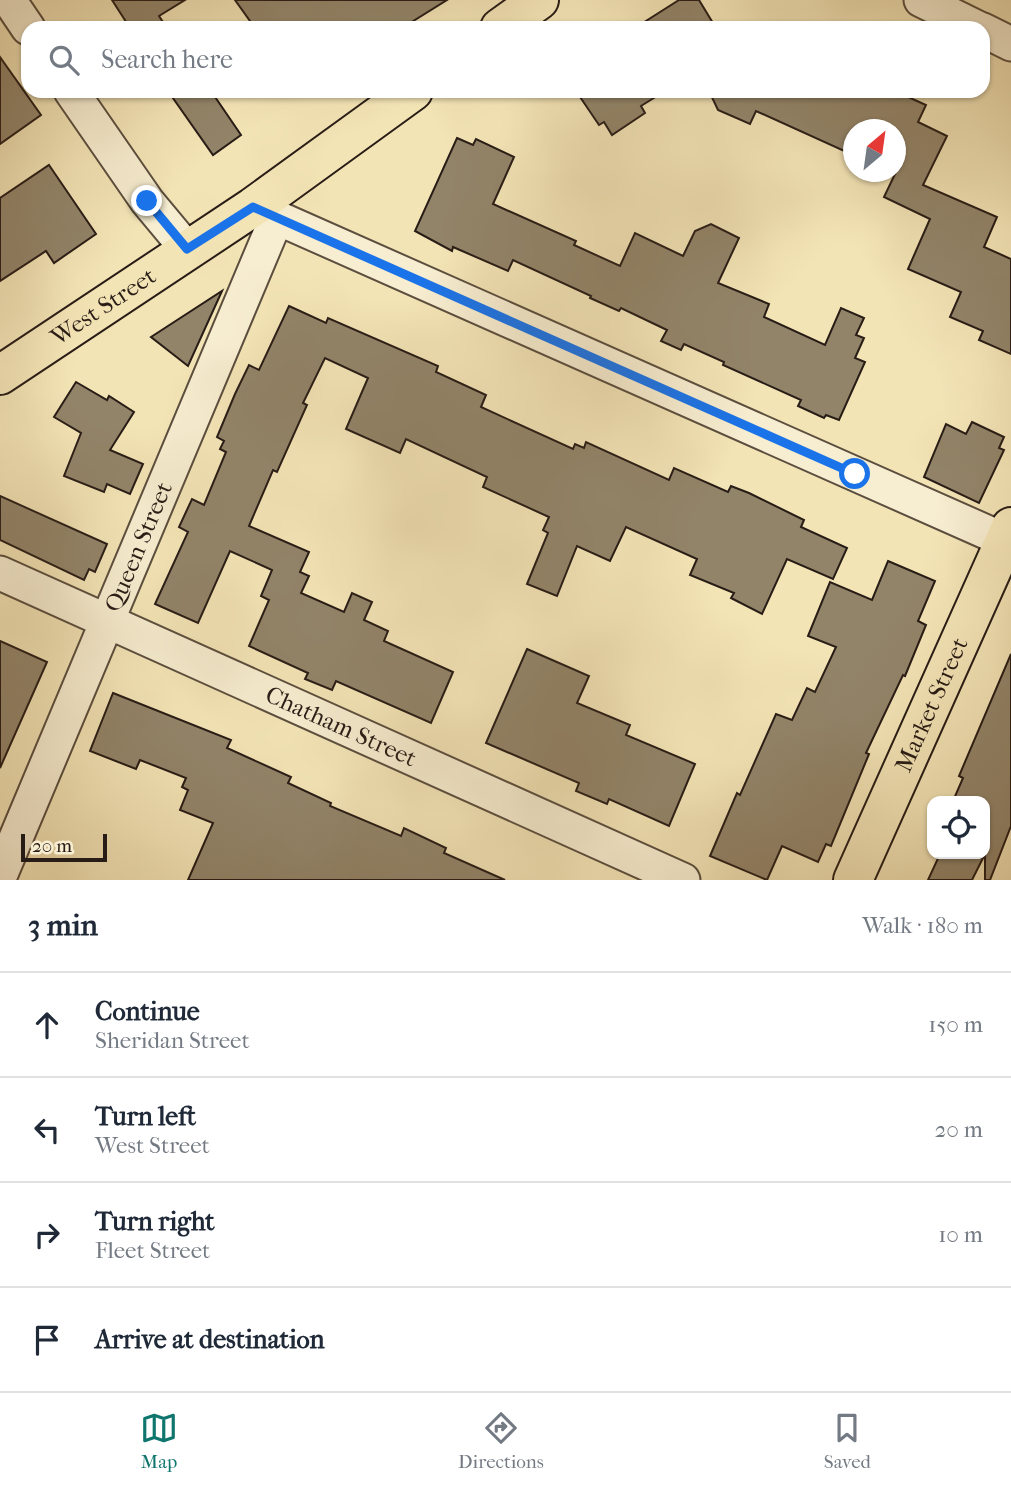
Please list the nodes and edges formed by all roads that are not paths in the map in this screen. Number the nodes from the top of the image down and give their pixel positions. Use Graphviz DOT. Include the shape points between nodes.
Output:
graph roads {
  1 [pos="9,0"];
  2 [pos="539,0"];
  3 [pos="921,0"];
  4 [pos="23,21"];
  5 [pos="510,21"];
  6 [pos="964,21"];
  7 [pos="990,34"];
  8 [pos="1011,44"];
  9 [pos="76,98"];
  10 [pos="404,98"];
  11 [pos="265,212"];
  12 [pos="187,249"];
  13 [pos="0,375"];
  14 [pos="1009,537"];
  15 [pos="0,573"];
  16 [pos="107,622"];
  17 [pos="0,876"];
  18 [pos="683,880"];
  19 [pos="853,880"];
  1 -- 4 [label="street"];
  2 -- 5 [label="main road"];
  3 -- 6 [label="street"];
  7 -- 8 [label="street"];
  9 -- 12 [label="street" via="147,201"];
  10 -- 11 [label="main road, West Street"];
  11 -- 12 [label="main road, West Street"];
  11 -- 14 [label="street"];
  11 -- 16 [label="street, Queen Street"];
  12 -- 13 [label="main road, West Street"];
  14 -- 19 [label="main road, Market Street"];
  15 -- 16 [label="street, Chatham Street"];
  16 -- 17 [label="street, Queen Street"];
  16 -- 18 [label="street, Chatham Street"];
}
